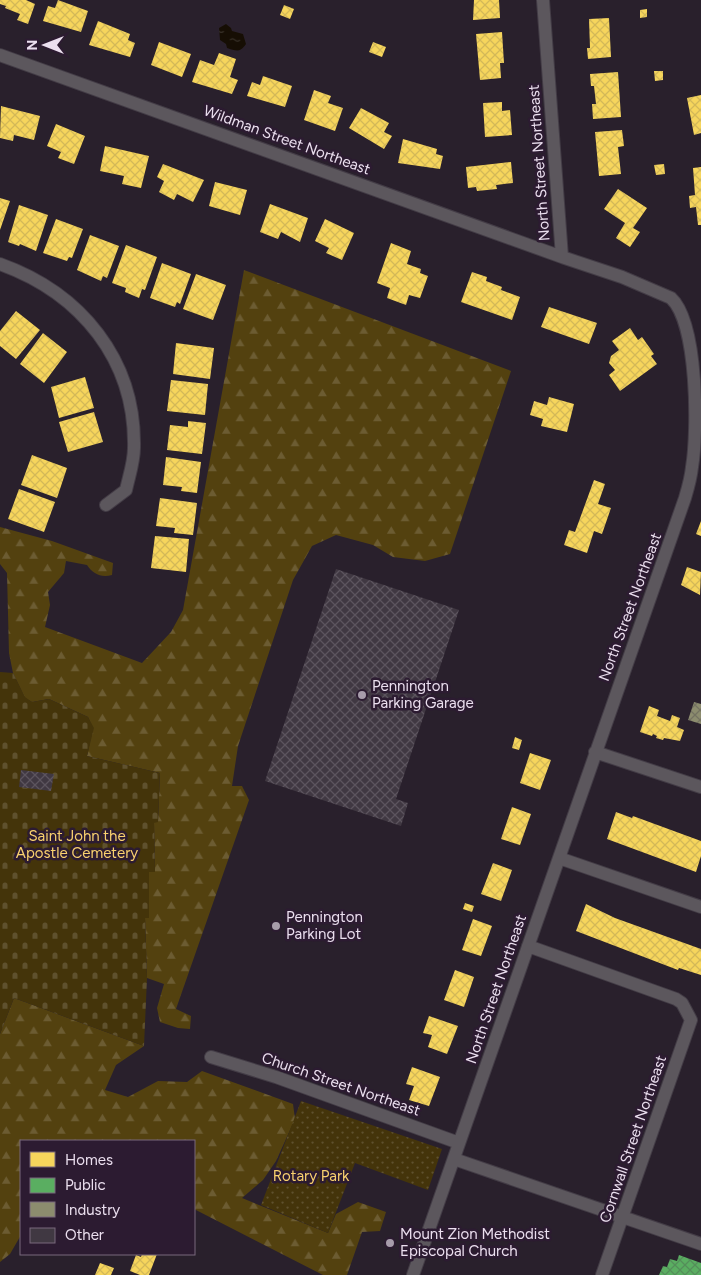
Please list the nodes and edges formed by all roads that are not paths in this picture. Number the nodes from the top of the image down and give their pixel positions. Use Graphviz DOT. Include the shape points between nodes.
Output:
graph roads {
  1 [pos="543,0"];
  2 [pos="0,55"];
  3 [pos="562,258"];
  4 [pos="0,264"];
  5 [pos="697,367"];
  6 [pos="106,505"];
  7 [pos="595,752"];
  8 [pos="701,787"];
  9 [pos="559,858"];
  10 [pos="701,907"];
  11 [pos="528,946"];
  12 [pos="211,1057"];
  13 [pos="459,1144"];
  14 [pos="454,1159"];
  15 [pos="623,1216"];
  16 [pos="701,1244"];
  17 [pos="413,1275"];
  18 [pos="602,1275"];
  1 -- 3 [label="street, North Street Northeast"];
  2 -- 3 [label="street, Wildman Street Northeast"];
  3 -- 5 [label="street, North Street Northeast" via="622,277 671,298 685,321"];
  4 -- 6 [label="street" via="37,280 80,312 110,352 121,376 129,401 134,451 126,490"];
  5 -- 7 [label="street, North Street Northeast" via="693,466 685,498"];
  7 -- 8 [label="street"];
  7 -- 9 [label="street, North Street Northeast"];
  9 -- 10 [label="street"];
  9 -- 11 [label="street, North Street Northeast"];
  11 -- 13 [label="street, North Street Northeast"];
  11 -- 15 [label="street, Cornwall Street Northeast" via="676,999 689,1013 689,1027"];
  12 -- 13 [label="street, Church Street Northeast" via="276,1077"];
  13 -- 14 [label="street, North Street Northeast"];
  14 -- 15 [label="street"];
  14 -- 17 [label="street, North Street Northeast"];
  15 -- 16 [label="street"];
  15 -- 18 [label="street, Cornwall Street Northeast"];
}
